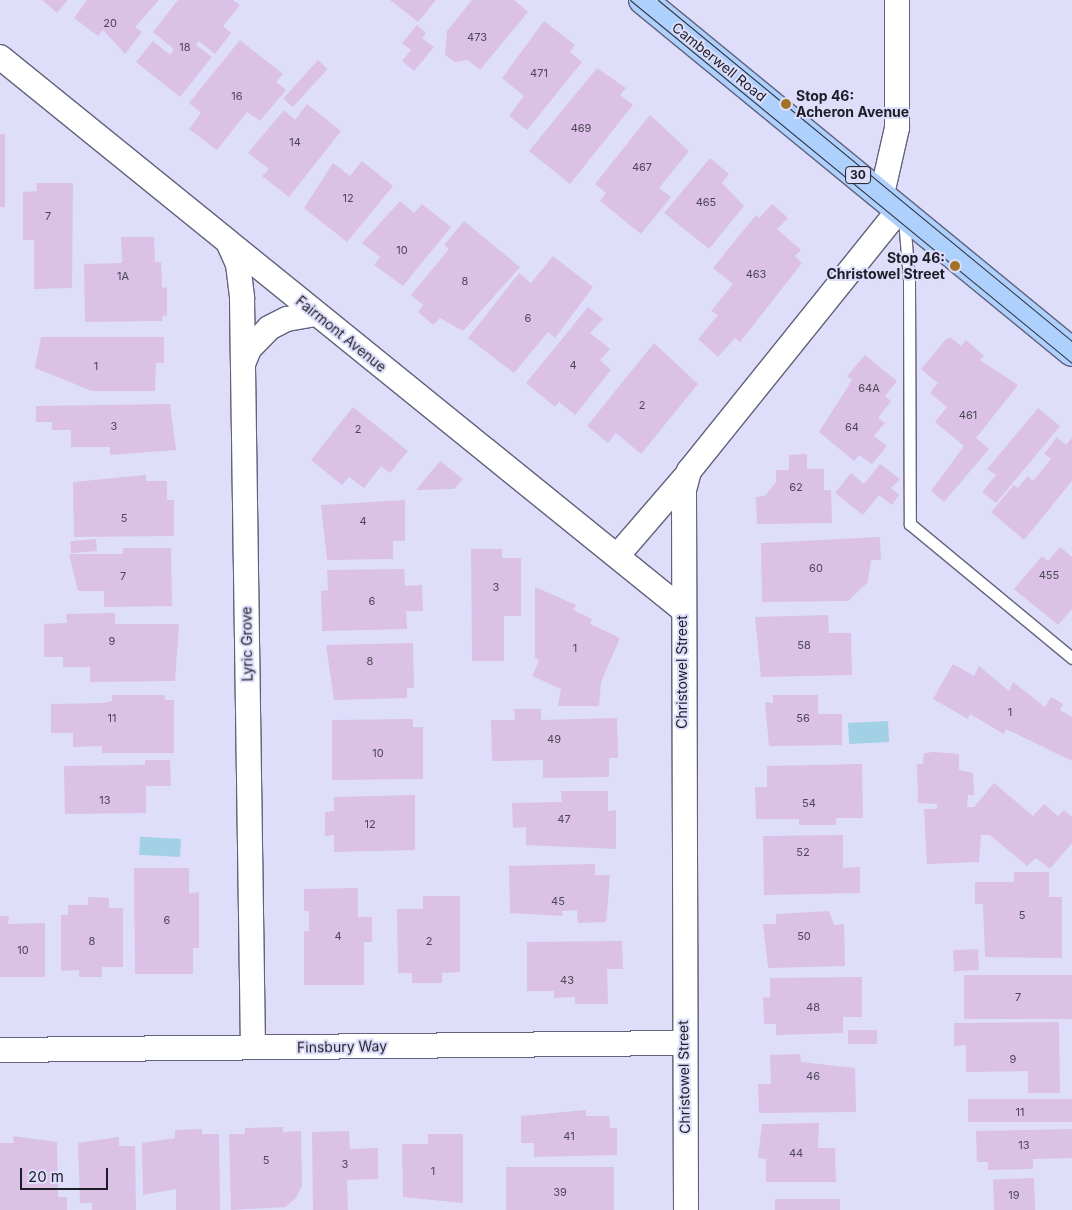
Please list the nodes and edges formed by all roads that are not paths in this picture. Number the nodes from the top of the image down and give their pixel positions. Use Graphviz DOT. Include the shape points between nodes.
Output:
graph roads {
  1 [pos="643,0"];
  2 [pos="897,0"];
  3 [pos="0,57"];
  4 [pos="895,205"];
  5 [pos="229,244"];
  6 [pos="316,314"];
  7 [pos="1072,352"];
  8 [pos="242,368"];
  9 [pos="689,471"];
  10 [pos="617,556"];
  11 [pos="682,610"];
  12 [pos="1072,658"];
  13 [pos="684,1044"];
  14 [pos="253,1047"];
  15 [pos="0,1050"];
  16 [pos="686,1210"];
  1 -- 4 [label="main road, Camberwell Road / 30"];
  2 -- 4 [label="street"];
  3 -- 5 [label="street, Fairmont Avenue"];
  4 -- 7 [label="main road, Camberwell Road / 30"];
  4 -- 9 [label="street, Christowel Street"];
  4 -- 12 [label="lane" via="909,280 910,524"];
  5 -- 6 [label="street, Fairmont Avenue"];
  5 -- 8 [label="street, Lyric Grove" via="241,280"];
  6 -- 8 [label="street" via="287,319 269,328 249,349"];
  6 -- 10 [label="street, Fairmont Avenue"];
  8 -- 14 [label="street, Lyric Grove"];
  9 -- 10 [label="street"];
  9 -- 11 [label="street, Christowel Street" via="682,500"];
  10 -- 11 [label="street, Fairmont Avenue"];
  11 -- 13 [label="street, Christowel Street"];
  13 -- 14 [label="street, Finsbury Way"];
  13 -- 16 [label="street, Christowel Street"];
  14 -- 15 [label="street, Finsbury Way"];
}
